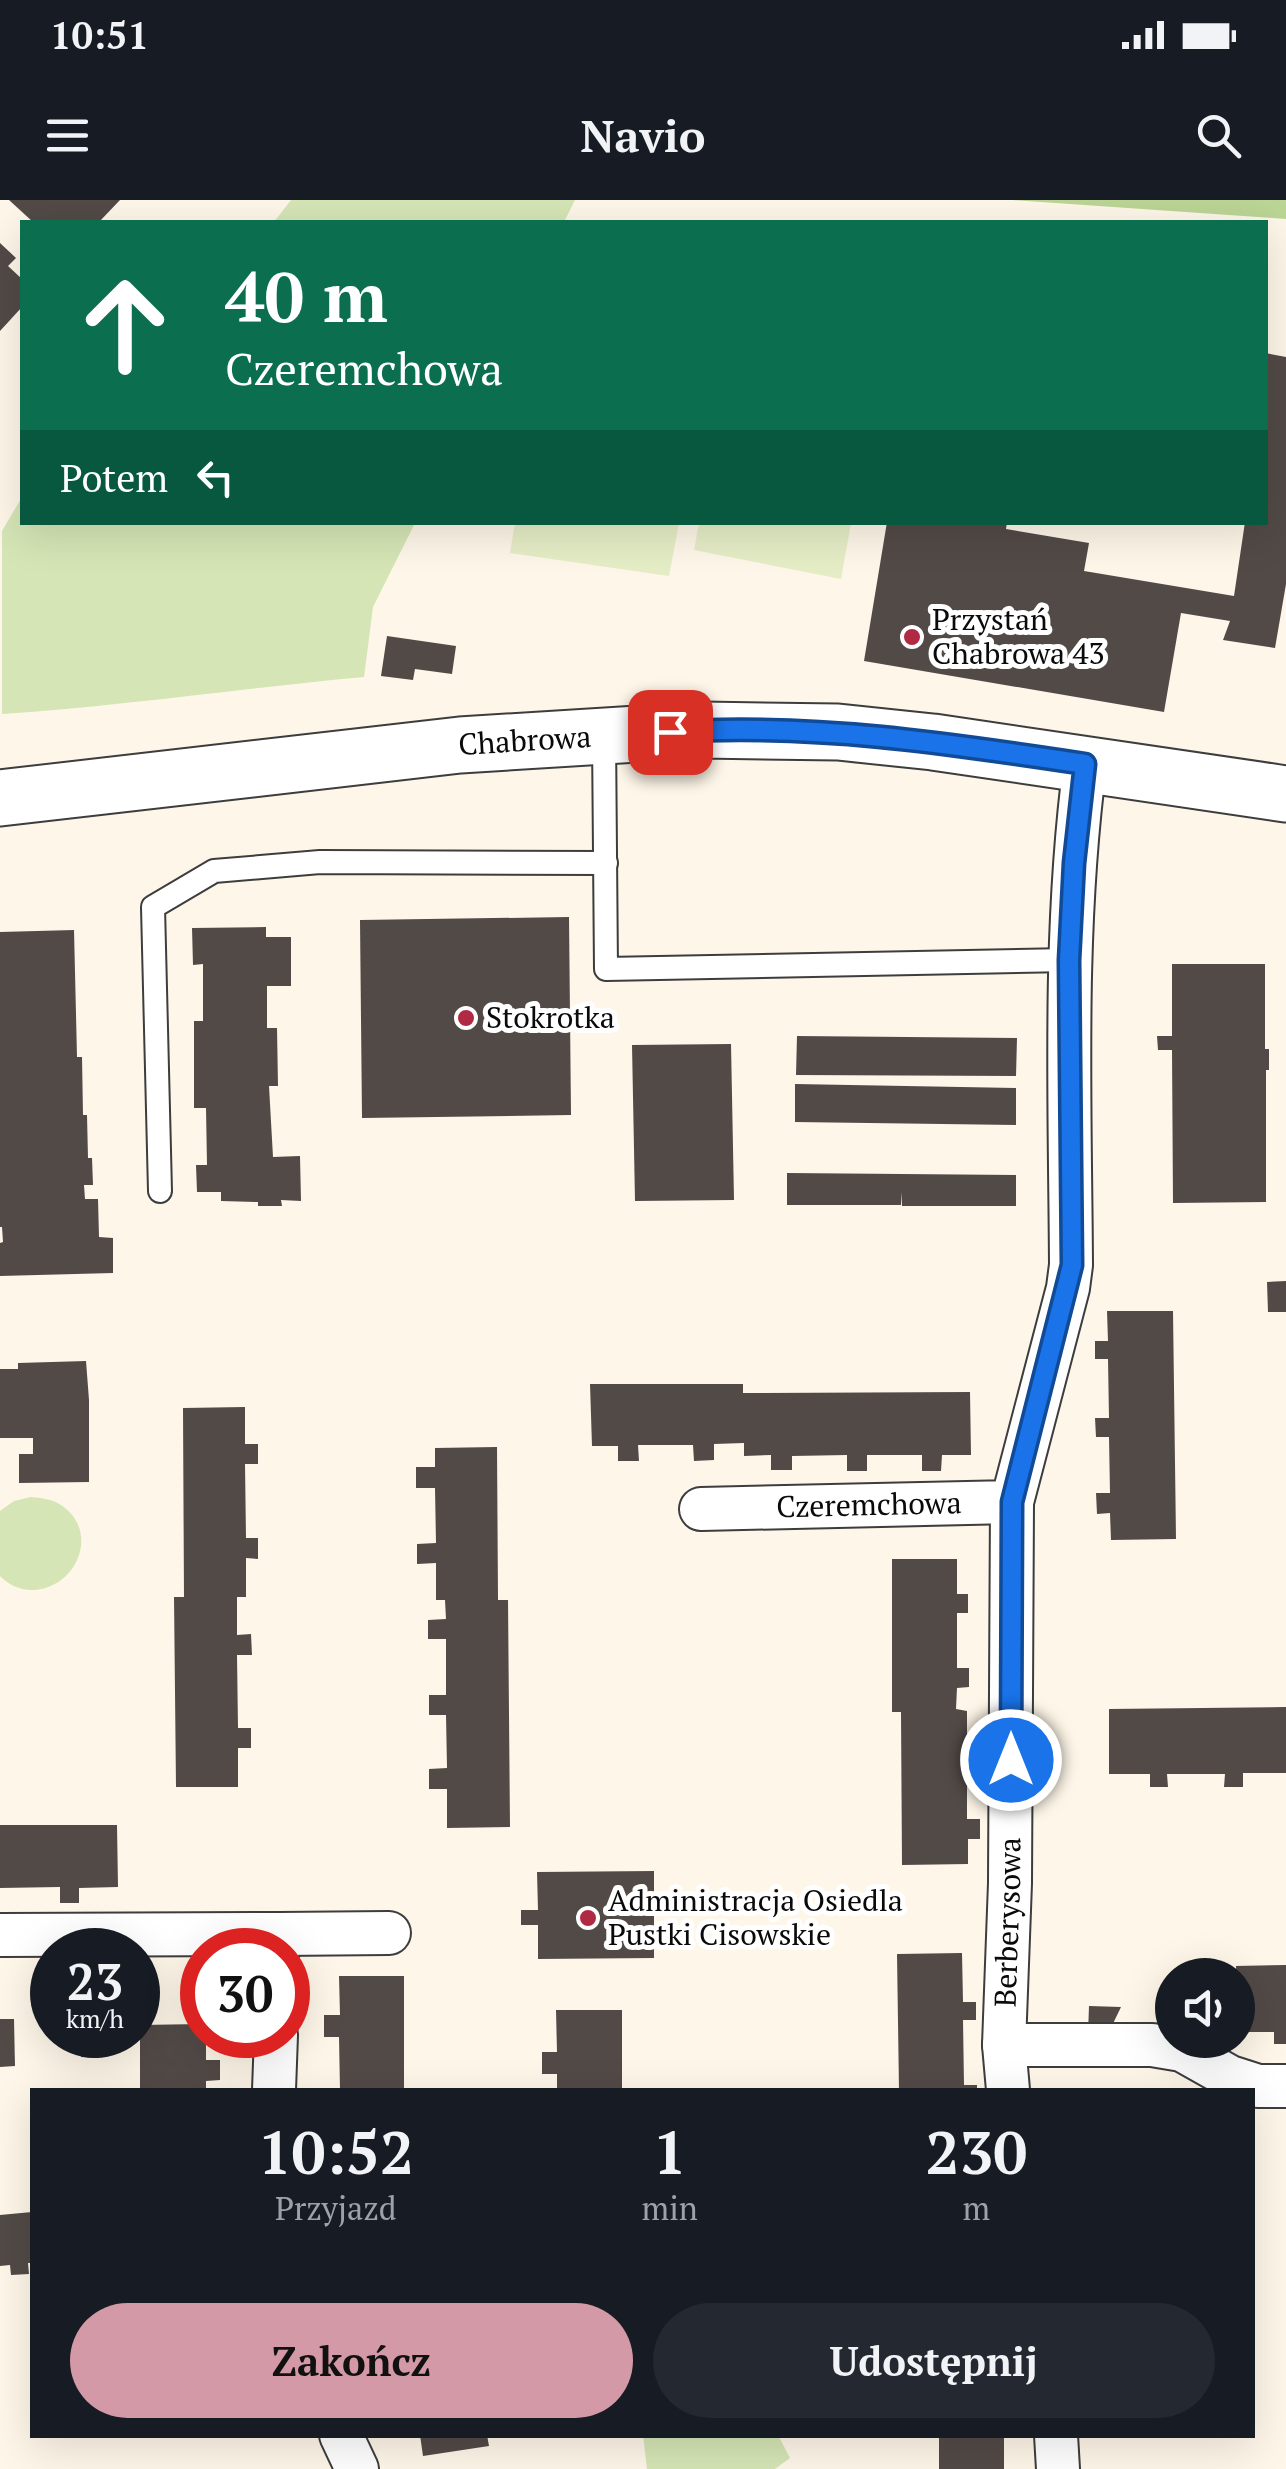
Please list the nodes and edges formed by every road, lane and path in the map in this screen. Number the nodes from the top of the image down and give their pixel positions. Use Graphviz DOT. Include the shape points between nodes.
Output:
graph roads {
  1 [pos="604,736"];
  2 [pos="1085,764"];
  3 [pos="1286,794"];
  4 [pos="0,798"];
  5 [pos="606,863"];
  6 [pos="1069,960"];
  7 [pos="160,1191"];
  8 [pos="1012,1502"];
  9 [pos="701,1509"];
  10 [pos="389,1932"];
  11 [pos="0,1935"];
  12 [pos="310,1939"];
  13 [pos="180,1940"];
  14 [pos="1004,2046"];
  15 [pos="275,2058"];
  16 [pos="1286,2086"];
  17 [pos="274,2088"];
  18 [pos="1008,2088"];
  19 [pos="342,2438"];
  20 [pos="1056,2438"];
  21 [pos="357,2469"];
  22 [pos="1058,2469"];
  1 -- 2 [label="street, Chabrowa" via="838,732"];
  1 -- 4 [label="street, Chabrowa" via="460,745"];
  1 -- 5 [label="lane"];
  2 -- 3 [label="street, Chabrowa"];
  2 -- 6 [label="street"];
  5 -- 6 [label="lane" via="606,970"];
  5 -- 7 [label="lane" via="320,862 214,872 153,908"];
  6 -- 8 [label="street" via="1072,1265"];
  8 -- 9 [label="street, Czeremchowa"];
  8 -- 14 [label="street, Berberysowa"];
  10 -- 12 [label="street"];
  11 -- 13 [label="street"];
  14 -- 16 [label="street, Berberysowa" via="1152,2045 1182,2050 1258,2086"];
  14 -- 18 [label="street, Berberysowa"];
  15 -- 17 [label="street"];
  19 -- 21 [label="street"];
  20 -- 22 [label="street"];
}
